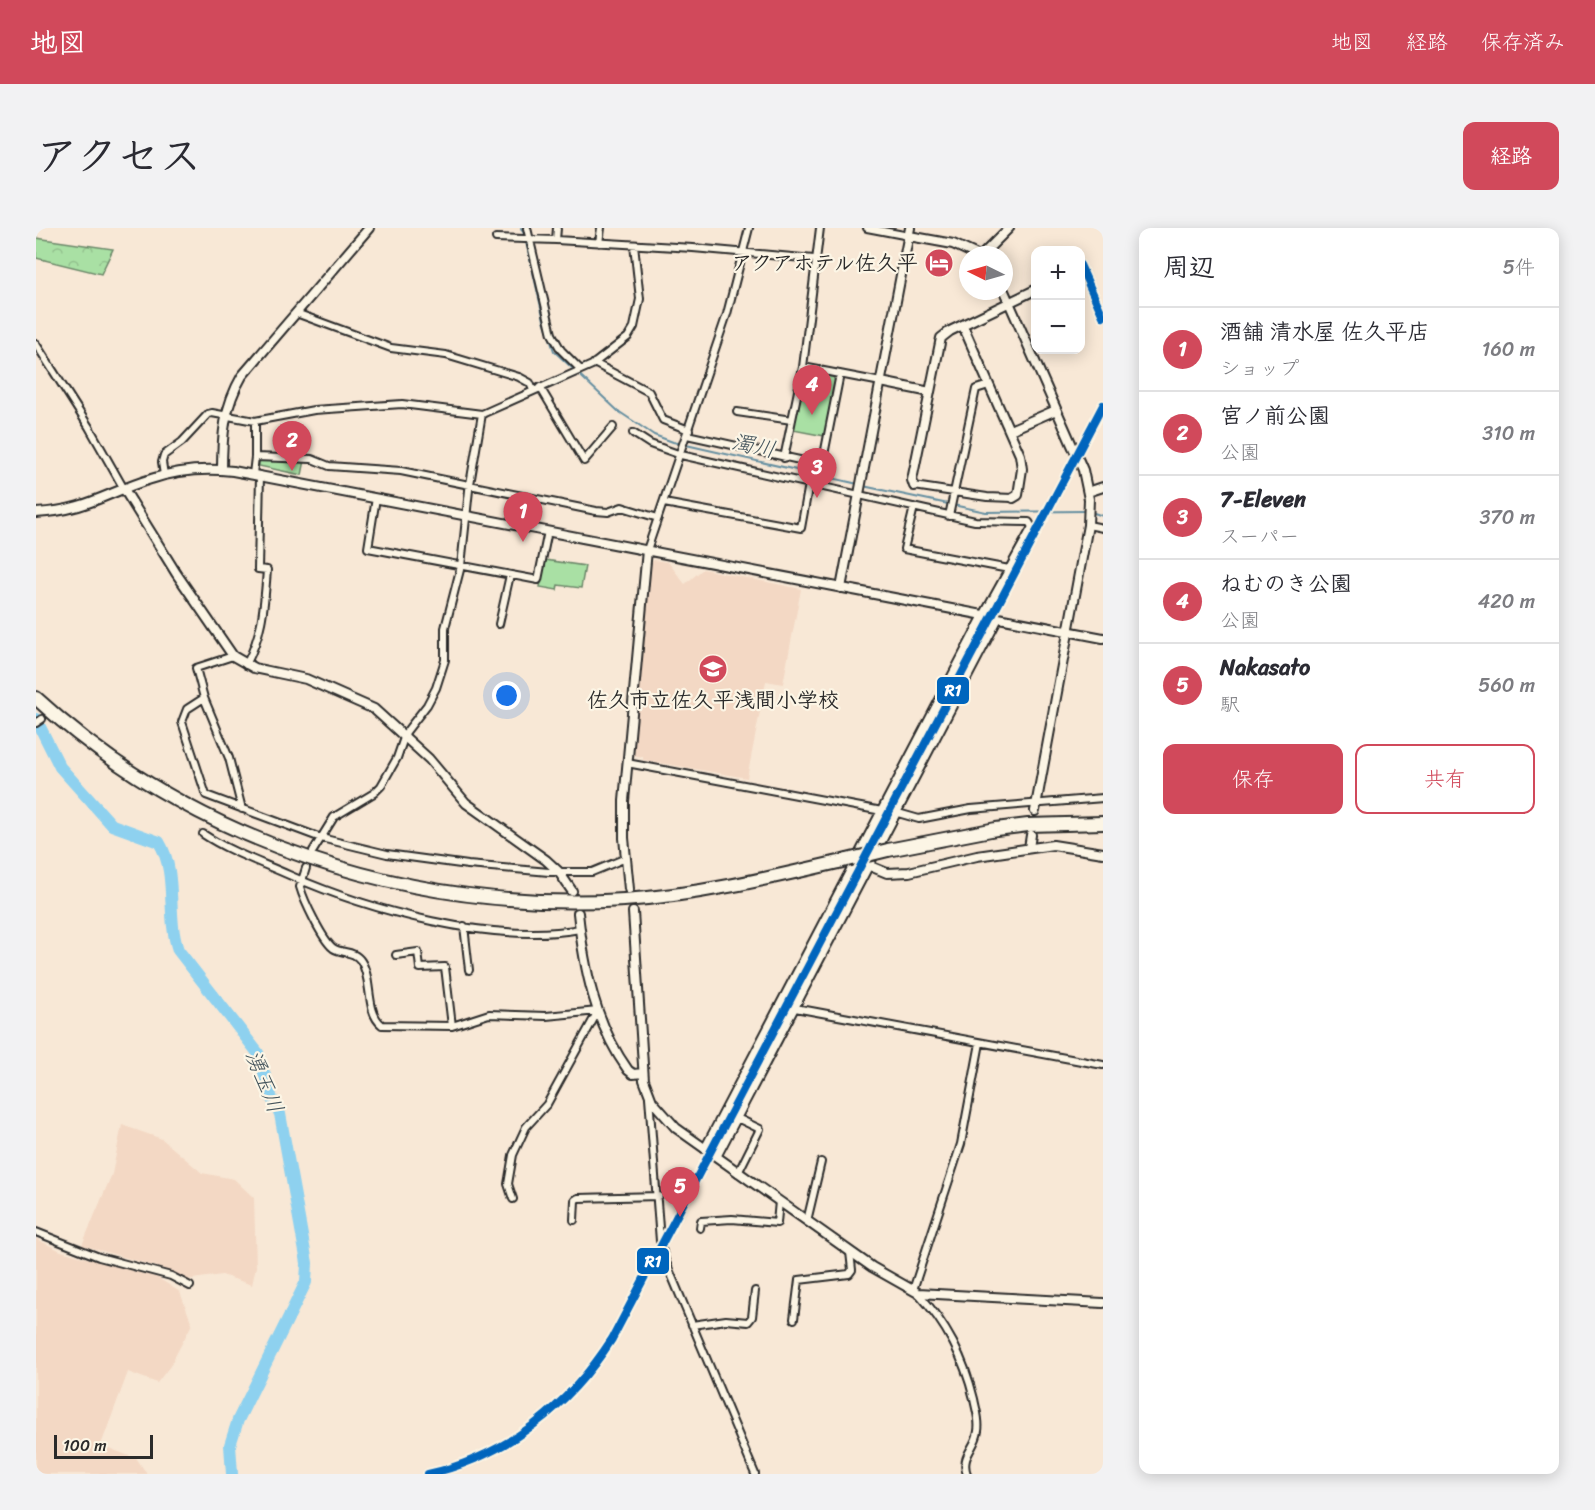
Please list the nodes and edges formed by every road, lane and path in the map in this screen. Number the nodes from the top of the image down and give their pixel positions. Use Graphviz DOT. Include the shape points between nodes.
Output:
graph roads {
  1 [pos="369,228"];
  2 [pos="527,228"];
  3 [pos="557,228"];
  4 [pos="601,228"];
  5 [pos="749,228"];
  6 [pos="820,228"];
  7 [pos="867,228"];
  8 [pos="1008,228"];
  9 [pos="909,232"];
  10 [pos="496,237"];
  11 [pos="529,240"];
  12 [pos="556,240"];
  13 [pos="598,243"];
  14 [pos="634,245"];
  15 [pos="991,246"];
  16 [pos="959,247"];
  17 [pos="743,253"];
  18 [pos="814,259"];
  19 [pos="1031,292"];
  20 [pos="1008,300"];
  21 [pos="1010,303"];
  22 [pos="296,313"];
  23 [pos="963,326"];
  24 [pos="1031,338"];
  25 [pos="1026,341"];
  26 [pos="36,345"];
  27 [pos="594,363"];
  28 [pos="803,367"];
  29 [pos="580,370"];
  30 [pos="840,374"];
  31 [pos="881,382"];
  32 [pos="989,385"];
  33 [pos="537,388"];
  34 [pos="930,392"];
  35 [pos="1056,410"];
  36 [pos="736,412"];
  37 [pos="482,414"];
  38 [pos="225,416"];
  39 [pos="792,420"];
  40 [pos="255,421"];
  41 [pos="613,427"];
  42 [pos="1010,430"];
  43 [pos="633,433"];
  44 [pos="687,435"];
  45 [pos="682,454"];
  46 [pos="255,457"];
  47 [pos="784,458"];
  48 [pos="222,470"];
  49 [pos="164,475"];
  50 [pos="257,475"];
  51 [pos="809,484"];
  52 [pos="470,485"];
  53 [pos="914,486"];
  54 [pos="1103,487"];
  55 [pos="124,489"];
  56 [pos="954,492"];
  57 [pos="1088,492"];
  58 [pos="859,493"];
  59 [pos="376,498"];
  60 [pos="1013,498"];
  61 [pos="664,503"];
  62 [pos="914,507"];
  63 [pos="36,513"];
  64 [pos="950,514"];
  65 [pos="466,515"];
  66 [pos="658,518"];
  67 [pos="1088,522"];
  68 [pos="1103,528"];
  69 [pos="548,531"];
  70 [pos="647,550"];
  71 [pos="460,566"];
  72 [pos="1009,569"];
  73 [pos="510,575"];
  74 [pos="841,588"];
  75 [pos="984,615"];
  76 [pos="999,618"];
  77 [pos="499,624"];
  78 [pos="1068,631"];
  79 [pos="1103,638"];
  80 [pos="233,656"];
  81 [pos="246,665"];
  82 [pos="36,698"];
  83 [pos="204,698"];
  84 [pos="41,718"];
  85 [pos="404,736"];
  86 [pos="627,763"];
  87 [pos="1103,798"];
  88 [pos="1036,807"];
  89 [pos="242,809"];
  90 [pos="882,811"];
  91 [pos="898,813"];
  92 [pos="1103,823"];
  93 [pos="1031,835"];
  94 [pos="321,838"];
  95 [pos="205,845"];
  96 [pos="1029,848"];
  97 [pos="313,850"];
  98 [pos="1103,853"];
  99 [pos="626,858"];
  100 [pos="870,866"];
  101 [pos="306,868"];
  102 [pos="559,872"];
  103 [pos="302,881"];
  104 [pos="629,889"];
  105 [pos="572,891"];
  106 [pos="633,912"];
  107 [pos="578,913"];
  108 [pos="464,926"];
  109 [pos="580,929"];
  110 [pos="401,947"];
  111 [pos="460,963"];
  112 [pos="795,1008"];
  113 [pos="598,1011"];
  114 [pos="452,1026"];
  115 [pos="980,1043"];
  116 [pos="1103,1065"];
  117 [pos="643,1073"];
  118 [pos="649,1096"];
  119 [pos="737,1118"];
  120 [pos="704,1149"];
  121 [pos="717,1157"];
  122 [pos="821,1162"];
  123 [pos="738,1173"];
  124 [pos="659,1196"];
  125 [pos="513,1199"];
  126 [pos="778,1201"];
  127 [pos="702,1212"];
  128 [pos="574,1220"];
  129 [pos="807,1221"];
  130 [pos="36,1232"];
  131 [pos="850,1252"];
  132 [pos="190,1286"];
  133 [pos="915,1292"];
  134 [pos="762,1299"];
  135 [pos="1103,1303"];
  136 [pos="794,1319"];
  137 [pos="693,1325"];
  138 [pos="755,1474"];
  139 [pos="967,1474"];
  1 -- 22 [label="street"];
  2 -- 11 [label="street"];
  3 -- 12 [label="street"];
  4 -- 13 [label="street"];
  5 -- 17 [label="street"];
  6 -- 18 [label="street"];
  7 -- 9 [label="street"];
  8 -- 15 [label="street"];
  9 -- 16 [label="street"];
  9 -- 31 [label="street"];
  10 -- 11 [label="street"];
  11 -- 12 [label="street"];
  11 -- 29 [label="street" via="552,334 561,351"];
  12 -- 13 [label="street"];
  13 -- 14 [label="street"];
  14 -- 17 [label="street"];
  14 -- 27 [label="street" via="640,299 634,327 628,337"];
  17 -- 18 [label="street"];
  17 -- 44 [label="street"];
  18 -- 28 [label="street"];
  19 -- 21 [label="street"];
  20 -- 21 [label="street"];
  21 -- 23 [label="street"];
  21 -- 25 [label="street"];
  22 -- 33 [label="street" via="391,348 446,355 519,377"];
  22 -- 38 [label="street" via="242,376 228,401"];
  23 -- 32 [label="street"];
  23 -- 34 [label="street" via="941,338"];
  24 -- 25 [label="street"];
  25 -- 35 [label="street"];
  26 -- 55 [label="street"];
  27 -- 29 [label="street"];
  27 -- 44 [label="street" via="645,389 655,399 663,420"];
  28 -- 30 [label="street"];
  28 -- 39 [label="street"];
  29 -- 33 [label="street"];
  30 -- 31 [label="street"];
  30 -- 47 [label="street" via="822,465"];
  31 -- 34 [label="street"];
  31 -- 58 [label="street"];
  32 -- 42 [label="street"];
  32 -- 56 [label="street" via="976,389"];
  33 -- 37 [label="street"];
  33 -- 41 [label="street" via="584,461"];
  34 -- 53 [label="street"];
  35 -- 42 [label="street"];
  35 -- 57 [label="street"];
  36 -- 39 [label="street"];
  37 -- 40 [label="street" via="402,404 314,410"];
  37 -- 52 [label="street"];
  38 -- 40 [label="street"];
  38 -- 48 [label="street"];
  38 -- 49 [label="street" via="208,414 164,455"];
  39 -- 47 [label="street"];
  40 -- 46 [label="street"];
  42 -- 60 [label="street" via="1022,469 1018,495"];
  43 -- 45 [label="street" via="650,444"];
  44 -- 45 [label="street"];
  44 -- 47 [label="street"];
  45 -- 51 [label="street"];
  45 -- 61 [label="street"];
  46 -- 50 [label="street"];
  46 -- 52 [label="street" via="312,459 329,466 401,471"];
  48 -- 49 [label="street"];
  48 -- 50 [label="street"];
  49 -- 55 [label="street"];
  50 -- 59 [label="street"];
  50 -- 81 [label="street" via="258,569 267,570 266,590 262,629"];
  51 -- 58 [label="street"];
  51 -- 61 [label="street" via="801,528"];
  52 -- 65 [label="street"];
  52 -- 66 [label="street" via="596,511 622,507"];
  53 -- 56 [label="street"];
  54 -- 57 [label="street"];
  55 -- 63 [label="street" via="76,509"];
  55 -- 80 [label="street"];
  56 -- 60 [label="street"];
  56 -- 64 [label="street"];
  57 -- 67 [label="street"];
  58 -- 62 [label="street"];
  58 -- 74 [label="street"];
  59 -- 65 [label="street"];
  59 -- 71 [label="street" via="368,548"];
  61 -- 66 [label="street"];
  62 -- 64 [label="street"];
  62 -- 72 [label="street" via="904,549"];
  64 -- 72 [label="street" via="986,523 1029,522 1032,527"];
  65 -- 69 [label="street"];
  65 -- 71 [label="street"];
  66 -- 70 [label="street"];
  67 -- 68 [label="street"];
  67 -- 78 [label="street"];
  69 -- 70 [label="street"];
  69 -- 73 [label="street" via="538,580"];
  70 -- 74 [label="street"];
  70 -- 86 [label="street"];
  71 -- 73 [label="street"];
  71 -- 85 [label="street" via="445,628 442,671 432,697"];
  72 -- 75 [label="street"];
  73 -- 77 [label="street"];
  74 -- 75 [label="street"];
  75 -- 76 [label="street"];
  75 -- 90 [label="street"];
  76 -- 78 [label="street"];
  76 -- 91 [label="street"];
  78 -- 79 [label="street"];
  78 -- 88 [label="street"];
  80 -- 81 [label="street"];
  80 -- 83 [label="street" via="196,668"];
  81 -- 85 [label="street" via="306,679 354,698 374,709"];
  82 -- 84 [label="highway"];
  83 -- 89 [label="street" via="229,758"];
  83 -- 89 [label="street" via="187,709 182,722 206,795"];
  84 -- 92 [label="highway, bridge" via="233,828 319,862 434,890 509,899 624,900 735,885 996,829"];
  85 -- 94 [label="street" via="381,786 334,817"];
  85 -- 102 [label="street" via="476,812"];
  86 -- 90 [label="street"];
  86 -- 99 [label="street" via="623,818"];
  87 -- 88 [label="street"];
  88 -- 91 [label="street" via="971,809 919,819"];
  89 -- 94 [label="street"];
  90 -- 120 [label="street"];
  91 -- 100 [label="street"];
  93 -- 96 [label="street"];
  94 -- 97 [label="street"];
  94 -- 102 [label="street" via="387,854 468,866"];
  95 -- 103 [label="street" via="206,836 256,863"];
  96 -- 98 [label="street" via="1058,844"];
  96 -- 100 [label="street" via="909,872 887,873"];
  99 -- 102 [label="street" via="592,872"];
  99 -- 104 [label="street"];
  100 -- 112 [label="street"];
  101 -- 103 [label="street"];
  102 -- 105 [label="street"];
  103 -- 108 [label="street" via="334,895"];
  103 -- 114 [label="street" via="301,892 325,939 333,948 351,953 362,962 378,1022 395,1027"];
  106 -- 117 [label="street"];
  107 -- 109 [label="street"];
  108 -- 109 [label="street" via="528,934"];
  108 -- 111 [label="street" via="468,966"];
  109 -- 113 [label="street"];
  110 -- 114 [label="street" via="399,955 418,952 420,968 433,971 446,967"];
  112 -- 115 [label="street"];
  112 -- 119 [label="street"];
  113 -- 114 [label="street" via="546,1016 489,1014"];
  113 -- 117 [label="street" via="624,1064 630,1072"];
  113 -- 125 [label="street" via="547,1104 526,1127 516,1147 509,1171"];
  115 -- 116 [label="street"];
  115 -- 133 [label="street" via="961,1144"];
  117 -- 118 [label="street"];
  118 -- 120 [label="street" via="666,1119"];
  118 -- 124 [label="street"];
  119 -- 121 [label="street"];
  119 -- 123 [label="street" via="760,1129"];
  120 -- 121 [label="street"];
  121 -- 123 [label="street"];
  122 -- 129 [label="street"];
  123 -- 126 [label="street"];
  124 -- 128 [label="street" via="578,1198"];
  124 -- 137 [label="street" via="664,1260"];
  126 -- 127 [label="street" via="777,1223 732,1219 701,1224"];
  126 -- 129 [label="street"];
  129 -- 131 [label="street"];
  130 -- 132 [label="street" via="99,1257 171,1275"];
  131 -- 133 [label="street"];
  131 -- 136 [label="street" via="849,1274 799,1280"];
  133 -- 135 [label="street"];
  133 -- 139 [label="street" via="942,1320 966,1369 979,1421 977,1438 965,1460"];
  134 -- 137 [label="street" via="755,1295 748,1322 726,1320"];
  137 -- 138 [label="street"];
}
